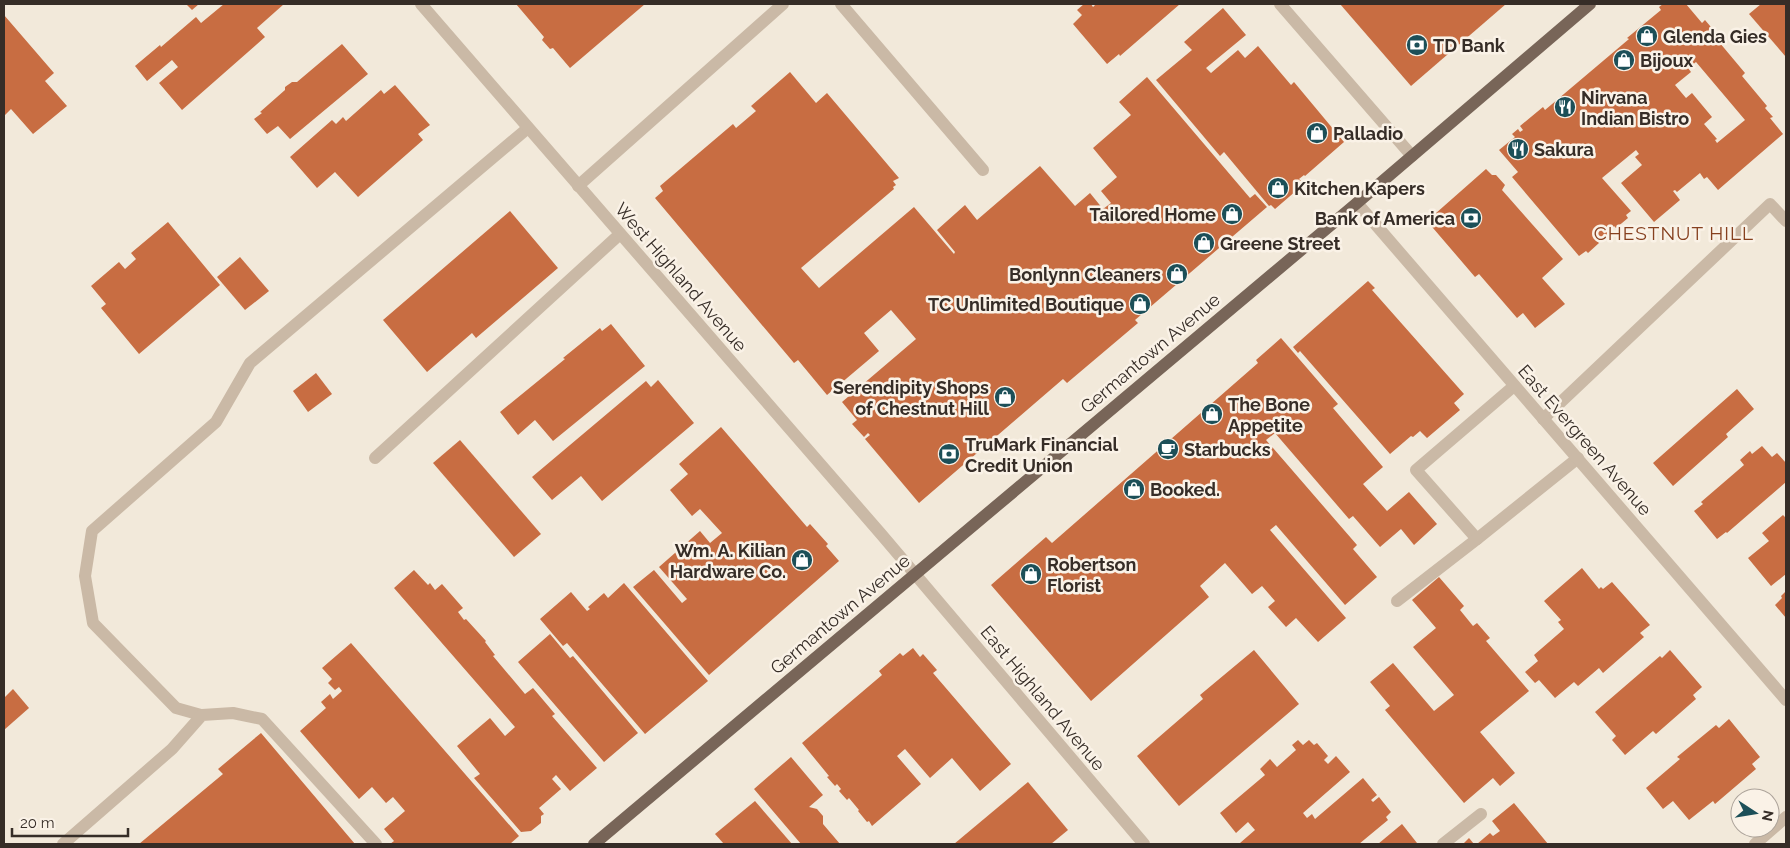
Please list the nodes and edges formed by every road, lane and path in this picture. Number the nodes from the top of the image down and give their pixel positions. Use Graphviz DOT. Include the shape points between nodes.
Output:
graph roads {
  1 [pos="421,4"];
  2 [pos="783,4"];
  3 [pos="841,4"];
  4 [pos="1280,4"];
  5 [pos="1590,4"];
  6 [pos="528,128"];
  7 [pos="1412,156"];
  8 [pos="983,170"];
  9 [pos="578,186"];
  10 [pos="1357,203"];
  11 [pos="1786,221"];
  12 [pos="620,234"];
  13 [pos="1514,386"];
  14 [pos="1543,419"];
  15 [pos="375,458"];
  16 [pos="1578,458"];
  17 [pos="1477,539"];
  18 [pos="915,574"];
  19 [pos="1397,600"];
  20 [pos="1786,700"];
  21 [pos="201,715"];
  22 [pos="1481,814"];
  23 [pos="1786,817"];
  24 [pos="62,844"];
  25 [pos="376,844"];
  26 [pos="594,844"];
  27 [pos="1144,844"];
  28 [pos="1443,844"];
  29 [pos="1755,844"];
  1 -- 6 [label="street, West Highland Avenue"];
  2 -- 9 [label="street"];
  3 -- 8 [label="street"];
  4 -- 7 [label="street"];
  5 -- 7 [label="main road, Germantown Avenue"];
  6 -- 9 [label="street, West Highland Avenue"];
  6 -- 21 [label="street" via="250,363 216,422 92,531 85,576 93,623 176,708"];
  7 -- 10 [label="main road, Germantown Avenue"];
  9 -- 12 [label="street, West Highland Avenue"];
  10 -- 13 [label="street, East Evergreen Avenue"];
  10 -- 18 [label="main road, Germantown Avenue"];
  11 -- 14 [label="street" via="1770,204"];
  12 -- 15 [label="street"];
  12 -- 18 [label="street, West Highland Avenue"];
  13 -- 14 [label="street, East Evergreen Avenue"];
  13 -- 17 [label="street" via="1416,470"];
  14 -- 16 [label="street, East Evergreen Avenue"];
  16 -- 17 [label="street"];
  16 -- 20 [label="street, East Evergreen Avenue"];
  17 -- 19 [label="street"];
  18 -- 26 [label="main road, Germantown Avenue"];
  18 -- 27 [label="street, East Highland Avenue"];
  21 -- 24 [label="street" via="172,749"];
  21 -- 25 [label="street" via="233,713 262,719"];
  22 -- 28 [label="street"];
  23 -- 29 [label="street"];
}
